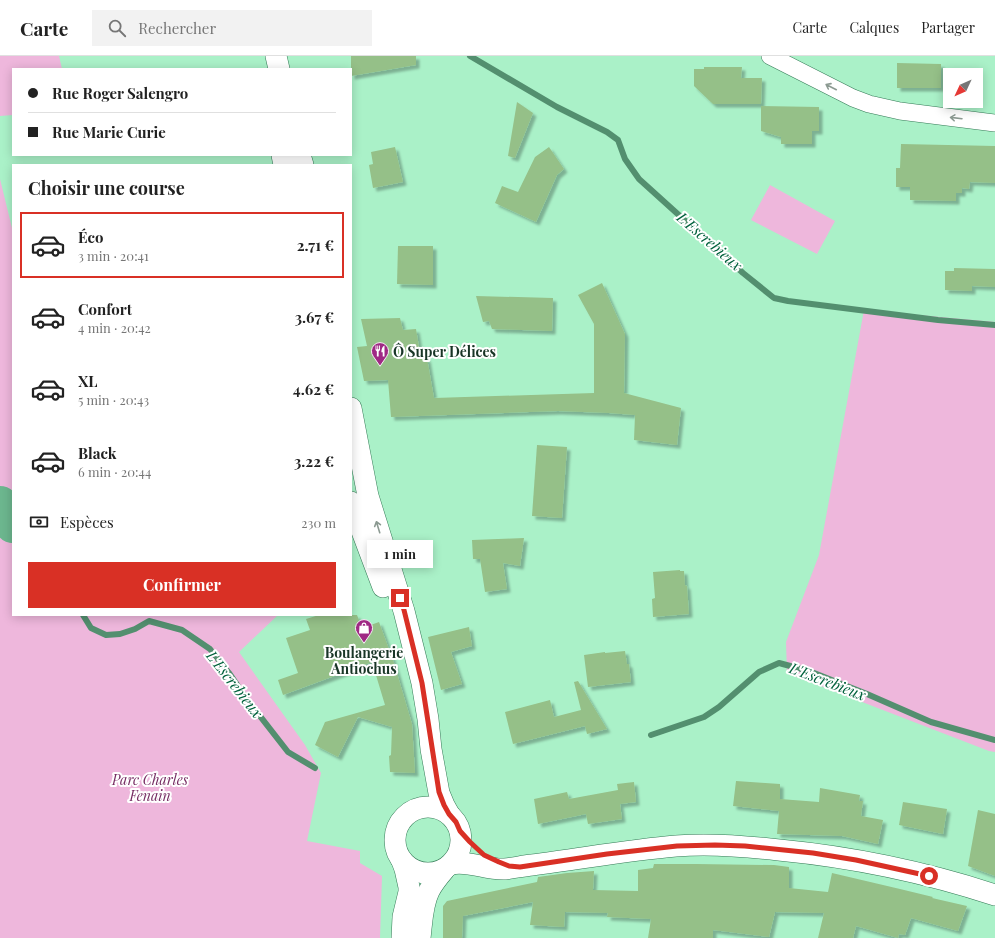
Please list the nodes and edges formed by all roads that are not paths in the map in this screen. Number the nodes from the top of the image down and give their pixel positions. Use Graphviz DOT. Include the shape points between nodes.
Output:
graph roads {
  1 [pos="261,56"];
  2 [pos="276,56"];
  3 [pos="770,56"];
  4 [pos="264,68"];
  5 [pos="279,68"];
  6 [pos="995,123"];
  7 [pos="352,413"];
  8 [pos="352,505"];
  9 [pos="418,668"];
  10 [pos="431,749"];
  11 [pos="413,811"];
  12 [pos="455,823"];
  13 [pos="402,861"];
  14 [pos="447,867"];
  15 [pos="520,867"];
  16 [pos="995,896"];
  17 [pos="402,938"];
  18 [pos="420,938"];
  1 -- 4 [label="street"];
  2 -- 5 [label="street"];
  6 -- 3 [label="street, one-way" via="900,111 869,104"];
  9 -- 7 [label="street, one-way" via="404,610 368,496"];
  8 -- 9 [label="street" via="391,607"];
  9 -- 10 [label="street"];
  10 -- 11 [label="street" via="428,782"];
  10 -- 12 [label="street" via="439,792"];
  11 -- 12 [label="street" via="429,807 440,809"];
  11 -- 13 [label="street" via="400,822 396,832 397,853"];
  12 -- 14 [label="street" via="462,840 457,857"];
  12 -- 15 [label="street" via="484,855 504,864"];
  13 -- 14 [label="street" via="409,868 424,873 434,873"];
  13 -- 17 [label="street" via="409,892 403,917"];
  14 -- 15 [label="street" via="464,863 500,869"];
  14 -- 18 [label="street" via="426,898"];
  15 -- 16 [label="street" via="677,846 745,846 856,860 943,880"];
}
